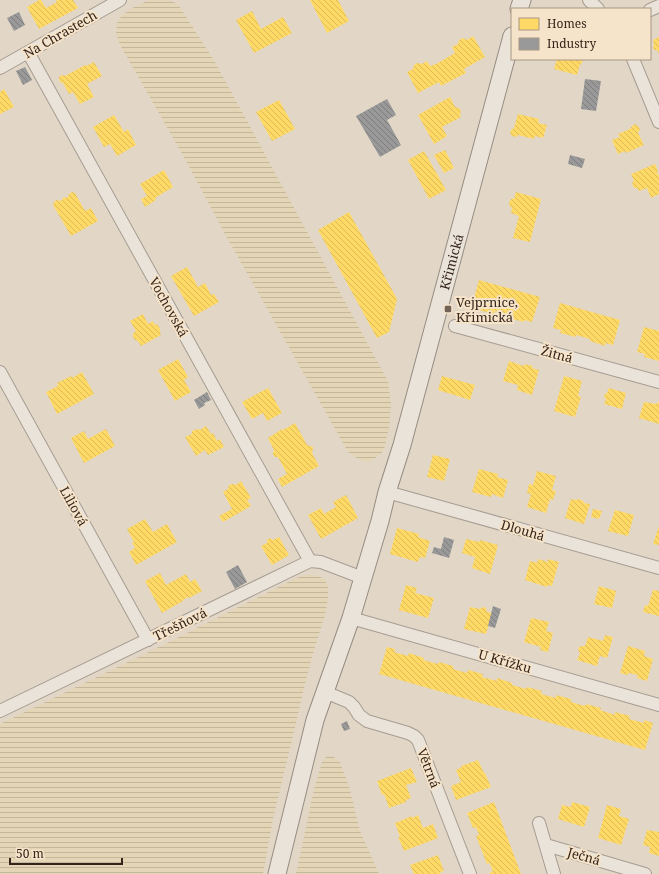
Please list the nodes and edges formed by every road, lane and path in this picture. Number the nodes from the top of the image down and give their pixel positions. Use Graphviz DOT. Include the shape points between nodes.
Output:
graph roads {
  1 [pos="120,0"];
  2 [pos="589,0"];
  3 [pos="597,8"];
  4 [pos="511,40"];
  5 [pos="28,52"];
  6 [pos="633,60"];
  7 [pos="0,68"];
  8 [pos="659,122"];
  9 [pos="455,326"];
  10 [pos="0,372"];
  11 [pos="659,382"];
  12 [pos="387,492"];
  13 [pos="310,561"];
  14 [pos="659,568"];
  15 [pos="362,578"];
  16 [pos="351,618"];
  17 [pos="148,640"];
  18 [pos="325,692"];
  19 [pos="659,705"];
  20 [pos="0,711"];
  21 [pos="539,823"];
  22 [pos="546,845"];
  23 [pos="277,874"];
  24 [pos="470,874"];
  25 [pos="554,874"];
  26 [pos="645,874"];
  1 -- 5 [label="street, Na Chrastech"];
  2 -- 3 [label="street"];
  4 -- 12 [label="street, Křimická" via="402,445"];
  5 -- 7 [label="street, Na Chrastech"];
  5 -- 13 [label="street, Vochovská"];
  6 -- 8 [label="street"];
  9 -- 11 [label="street, Žitná"];
  10 -- 17 [label="street, Liliová"];
  12 -- 14 [label="street, Dlouhá"];
  12 -- 15 [label="street, Křimická"];
  13 -- 15 [label="street" via="321,562"];
  13 -- 17 [label="street, Třešňová"];
  15 -- 16 [label="street, Křimická"];
  16 -- 18 [label="street, Křimická"];
  16 -- 19 [label="street, U Křížku"];
  17 -- 20 [label="street, Třešňová"];
  18 -- 23 [label="street, Křimická" via="315,720"];
  18 -- 24 [label="street, Větrná" via="349,702 367,721 408,733 418,740"];
  21 -- 22 [label="street, Ječná"];
  22 -- 25 [label="street, Ječná"];
  22 -- 26 [label="street, Ječná"];
}
